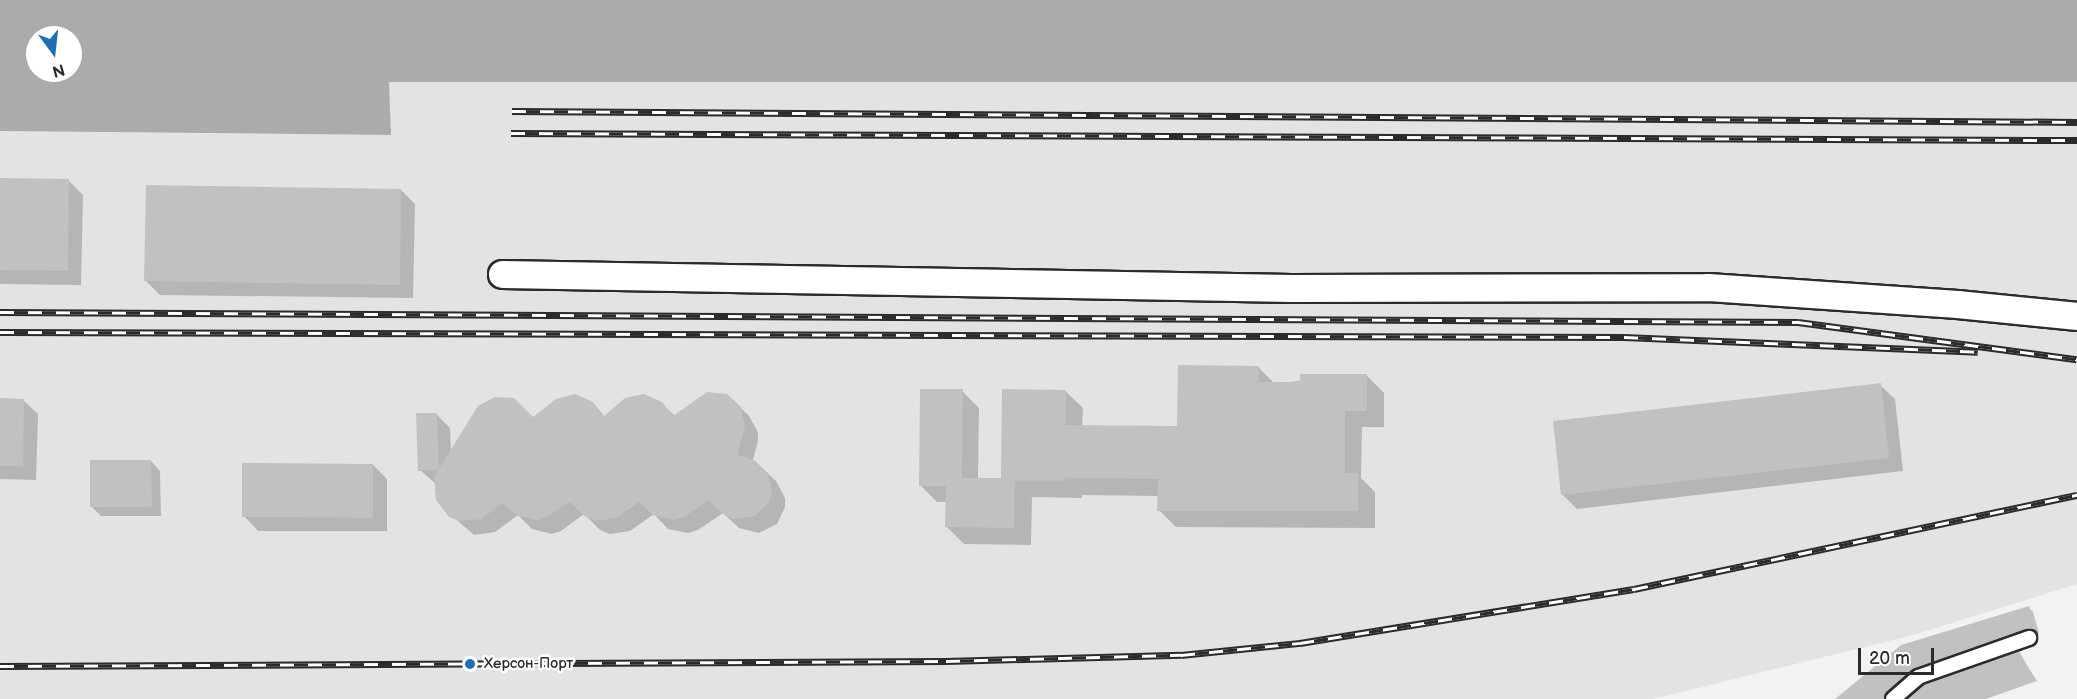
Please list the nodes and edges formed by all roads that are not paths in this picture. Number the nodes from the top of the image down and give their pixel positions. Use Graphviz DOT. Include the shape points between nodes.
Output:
graph roads {
  1 [pos="502,274"];
  2 [pos="2077,316"];
  3 [pos="2029,638"];
  4 [pos="1893,699"];
  1 -- 2 [label="street" via="1291,288 1708,287"];
  3 -- 4 [label="lane" via="1918,677"];
}
